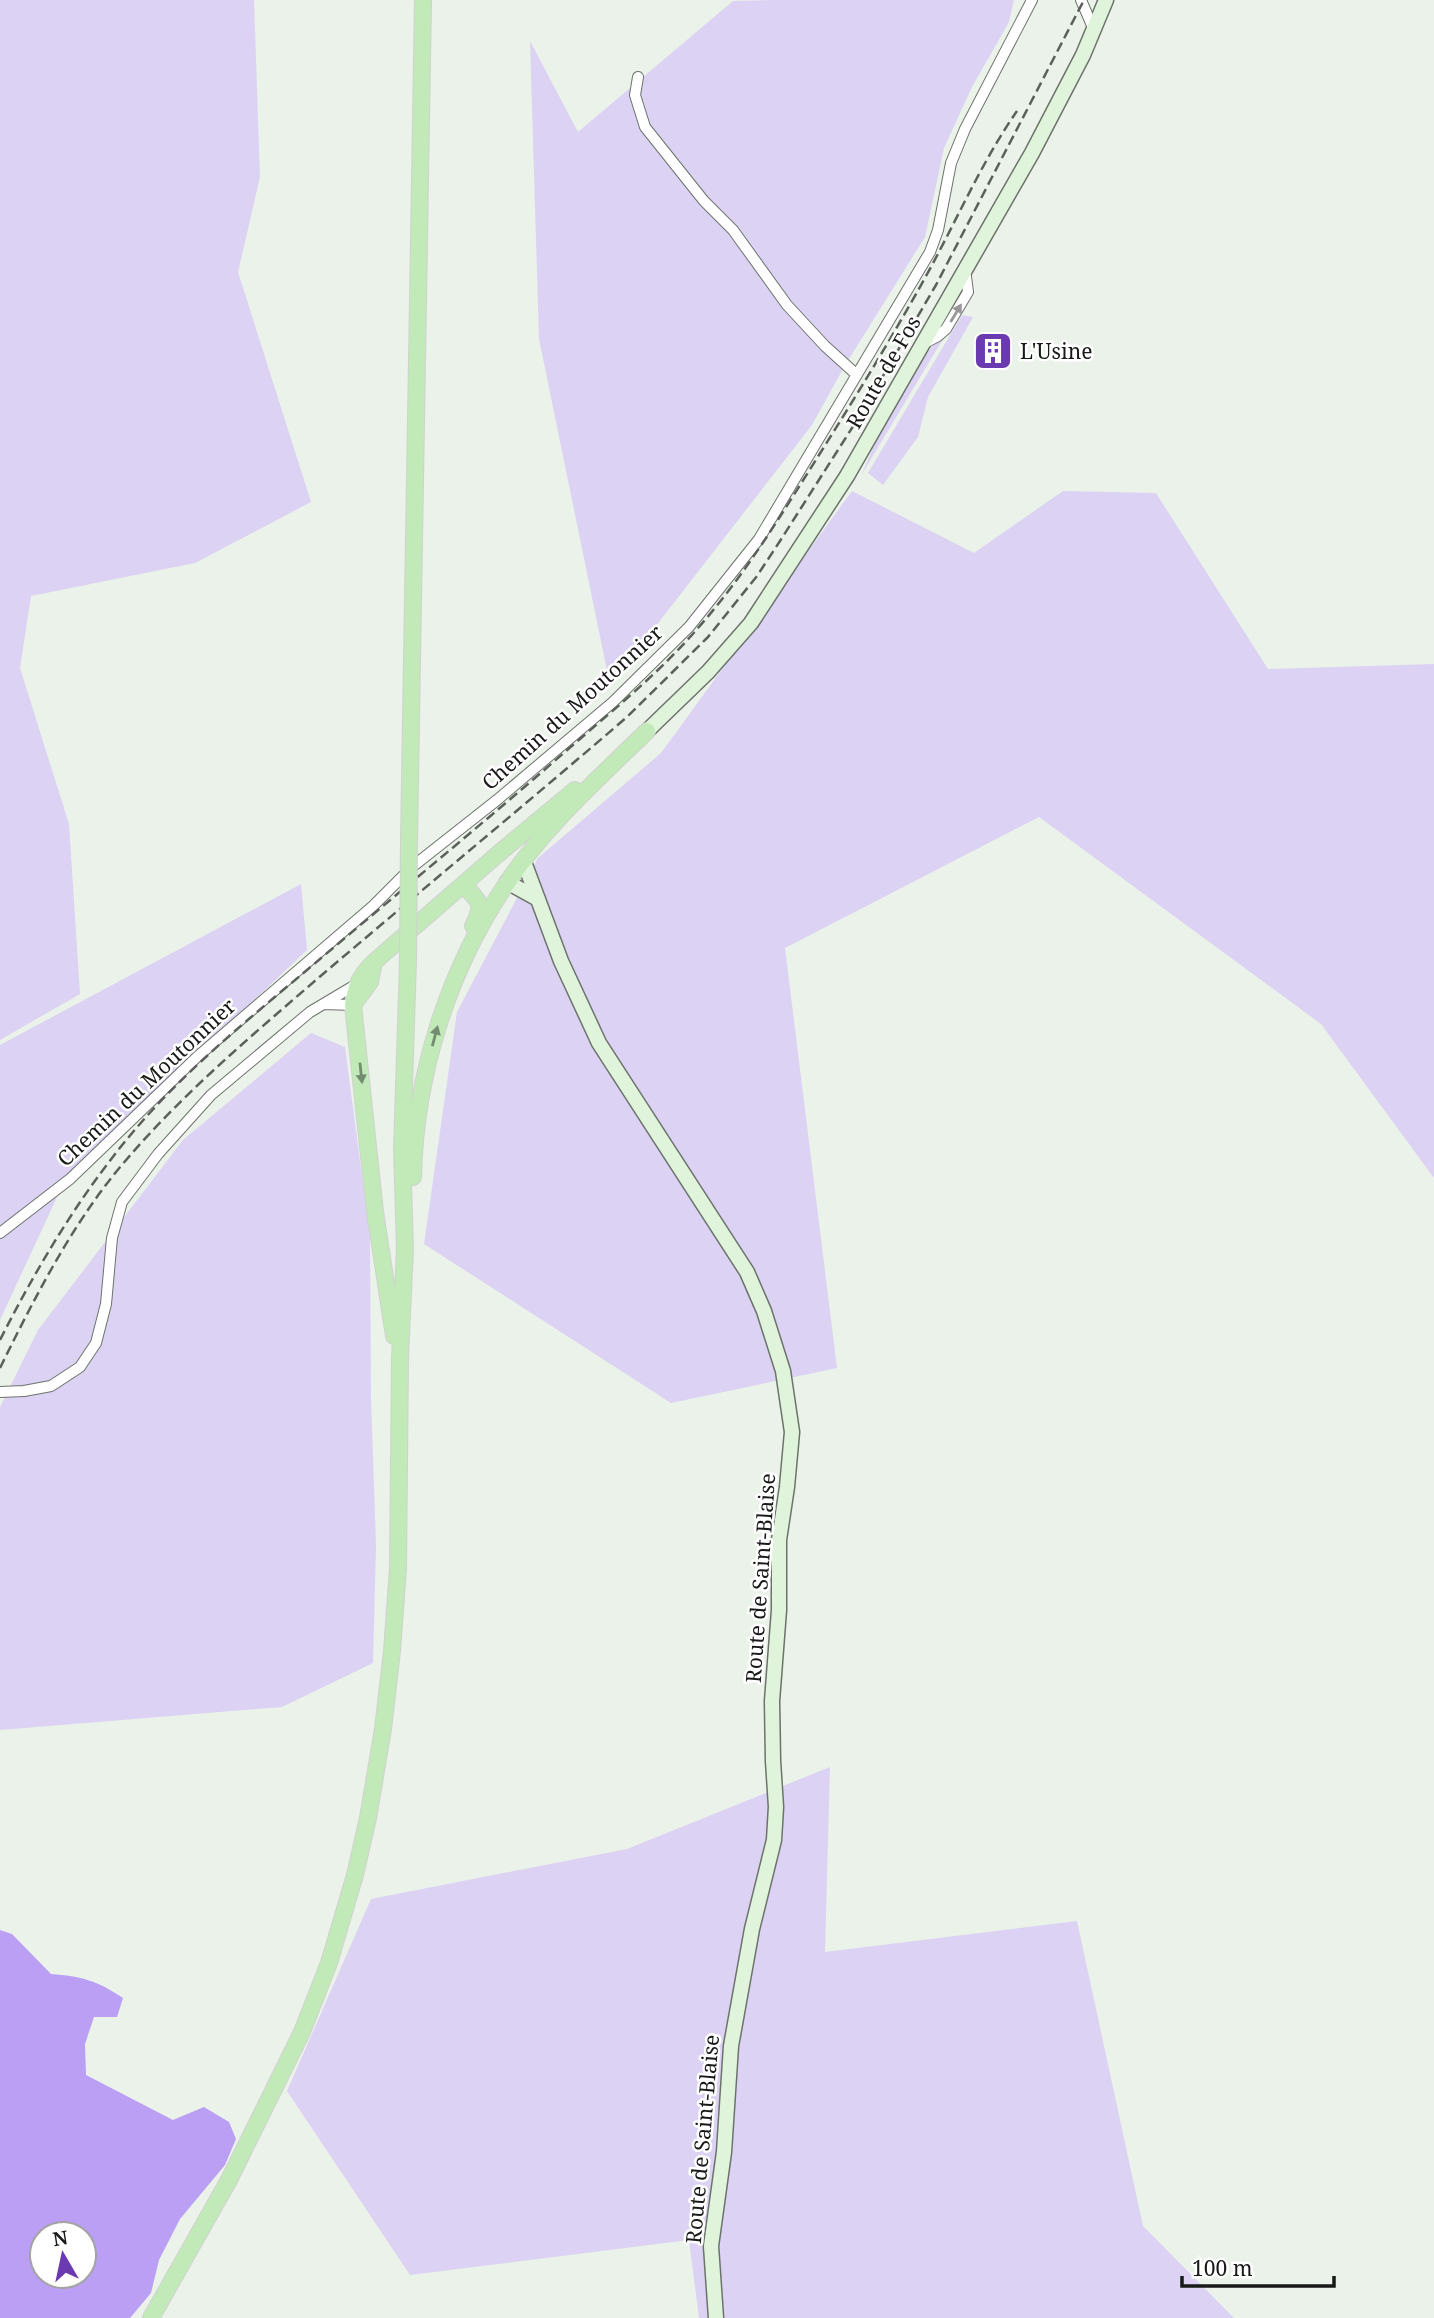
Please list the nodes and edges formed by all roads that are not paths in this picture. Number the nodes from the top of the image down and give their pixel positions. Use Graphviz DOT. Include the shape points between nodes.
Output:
graph roads {
  1 [pos="423,0"];
  2 [pos="1032,0"];
  3 [pos="1081,0"];
  4 [pos="1106,0"];
  5 [pos="1094,30"];
  6 [pos="638,77"];
  7 [pos="857,375"];
  8 [pos="647,731"];
  9 [pos="498,854"];
  10 [pos="524,862"];
  11 [pos="507,882"];
  12 [pos="463,885"];
  13 [pos="538,899"];
  14 [pos="374,962"];
  15 [pos="356,984"];
  16 [pos="446,1003"];
  17 [pos="323,1004"];
  18 [pos="354,1005"];
  19 [pos="0,1233"];
  20 [pos="405,1249"];
  21 [pos="400,1358"];
  22 [pos="0,1392"];
  23 [pos="152,2318"];
  24 [pos="716,2318"];
  1 -- 20 [label="main road, bridge" via="402,1149"];
  2 -- 7 [label="street, Chemin du Moutonnier" via="951,163 930,252"];
  3 -- 5 [label="street"];
  4 -- 5 [label="street, Route de Fos"];
  5 -- 8 [label="street, Route de Fos" via="1032,153 847,476 751,623"];
  6 -- 7 [label="street" via="635,95 645,127 733,230 787,305"];
  7 -- 19 [label="street, Chemin du Moutonnier" via="759,539 689,627 613,702 412,867 197,1057 71,1179"];
  8 -- 9 [label="main road"];
  8 -- 10 [label="main road" via="559,819"];
  9 -- 10 [label="main road"];
  9 -- 11 [label="main road"];
  9 -- 12 [label="main road"];
  10 -- 11 [label="main road"];
  10 -- 13 [label="street, Route de Saint-Blaise"];
  11 -- 12 [label="main road" via="493,878"];
  11 -- 13 [label="street"];
  11 -- 16 [label="main road"];
  12 -- 14 [label="main road"];
  12 -- 16 [label="main road" via="476,897 480,913 450,976"];
  13 -- 24 [label="street, Route de Saint-Blaise" via="599,1043 747,1272 782,1371 792,1432 779,1540 772,1701 774,1840 731,2046 711,2246"];
  14 -- 15 [label="main road"];
  14 -- 18 [label="main road" via="367,988"];
  15 -- 17 [label="street"];
  15 -- 18 [label="main road"];
  20 -- 16 [label="main road, one-way" via="420,1107"];
  17 -- 18 [label="street"];
  17 -- 22 [label="street" via="211,1095 122,1202 112,1238 106,1304 96,1343 80,1367 51,1386"];
  18 -- 21 [label="main road, one-way" via="375,1212"];
  20 -- 21 [label="main road"];
  21 -- 23 [label="main road" via="393,1651 355,1875 329,1963 302,2032 229,2180"];
}
